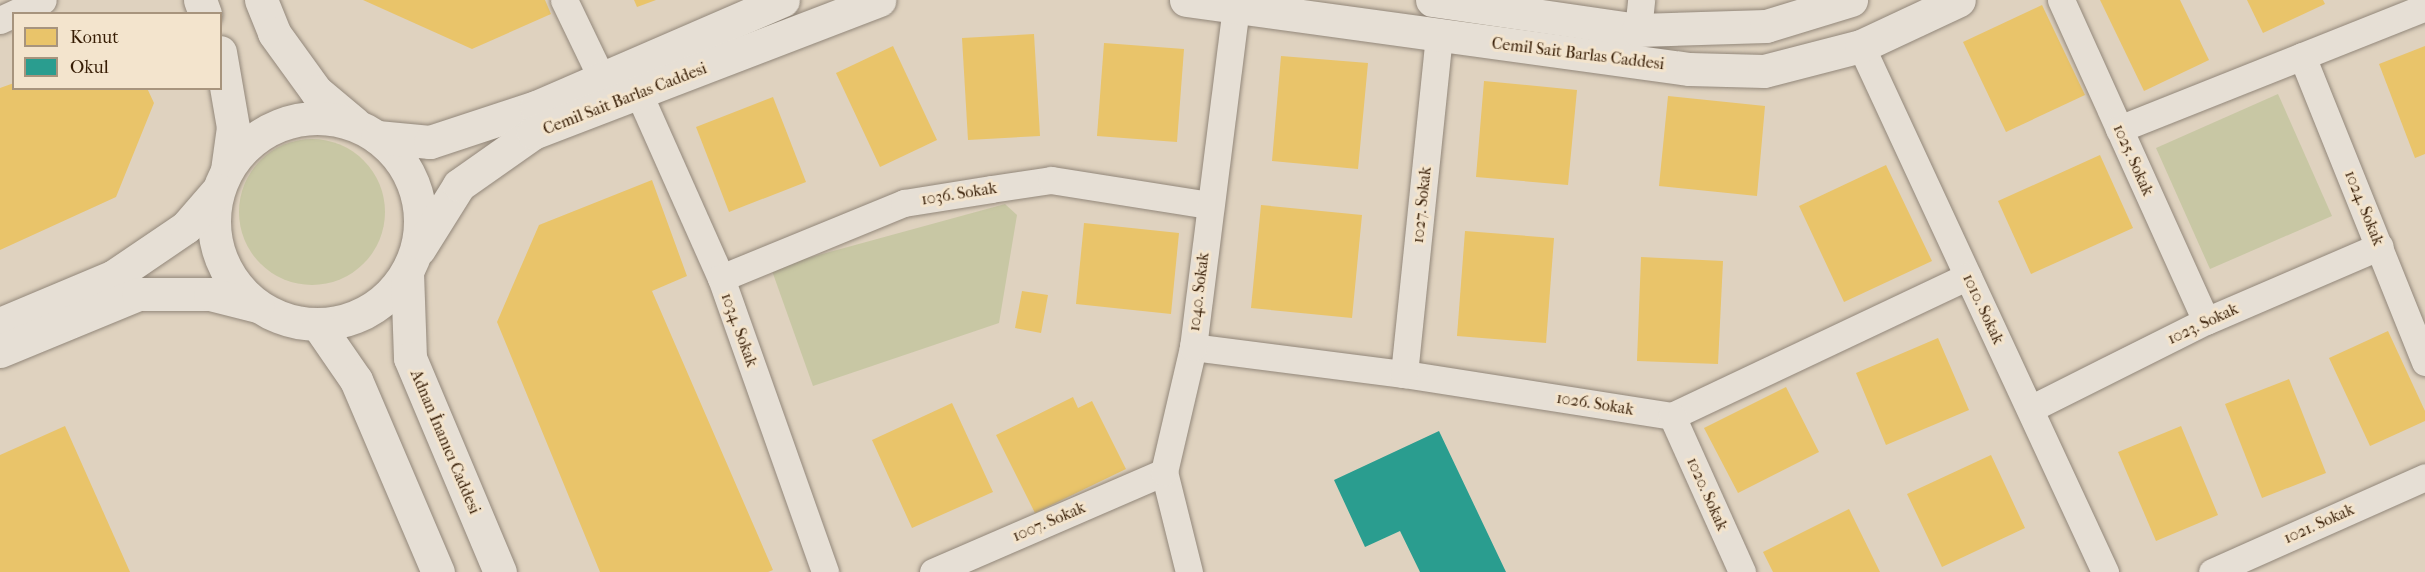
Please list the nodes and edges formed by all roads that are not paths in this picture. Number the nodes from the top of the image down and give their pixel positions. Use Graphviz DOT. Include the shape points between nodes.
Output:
graph roads {
  1 [pos="43,0"];
  2 [pos="261,0"];
  3 [pos="564,0"];
  4 [pos="783,0"];
  5 [pos="879,0"];
  6 [pos="1186,0"];
  7 [pos="1439,0"];
  8 [pos="1848,0"];
  9 [pos="1959,0"];
  10 [pos="2061,0"];
  11 [pos="2425,7"];
  12 [pos="1236,8"];
  13 [pos="17,12"];
  14 [pos="1640,15"];
  15 [pos="1439,37"];
  16 [pos="1861,46"];
  17 [pos="2302,56"];
  18 [pos="222,64"];
  19 [pos="603,81"];
  20 [pos="639,94"];
  21 [pos="2119,129"];
  22 [pos="368,132"];
  23 [pos="222,180"];
  24 [pos="1209,205"];
  25 [pos="2380,246"];
  26 [pos="411,264"];
  27 [pos="1968,276"];
  28 [pos="721,278"];
  29 [pos="257,306"];
  30 [pos="2206,321"];
  31 [pos="0,324"];
  32 [pos="318,325"];
  33 [pos="1193,347"];
  34 [pos="0,351"];
  35 [pos="2425,362"];
  36 [pos="1404,374"];
  37 [pos="2030,409"];
  38 [pos="1671,416"];
  39 [pos="1164,472"];
  40 [pos="2425,477"];
  41 [pos="438,572"];
  42 [pos="500,572"];
  43 [pos="825,572"];
  44 [pos="933,572"];
  45 [pos="1189,572"];
  46 [pos="1742,572"];
  47 [pos="2105,572"];
  48 [pos="2212,572"];
  1 -- 13 [label="street"];
  2 -- 22 [label="street" via="274,33 316,91"];
  3 -- 19 [label="street"];
  4 -- 19 [label="street, Cemil Sait Barlas Caddesi"];
  5 -- 20 [label="street, Cemil Sait Barlas Caddesi"];
  6 -- 12 [label="street, Cemil Sait Barlas Caddesi"];
  7 -- 14 [label="street, Cemil Sait Barlas Caddesi"];
  8 -- 14 [label="street, Cemil Sait Barlas Caddesi" via="1766,26"];
  9 -- 16 [label="street, Cemil Sait Barlas Caddesi"];
  10 -- 21 [label="street, 1025. Sokak"];
  11 -- 17 [label="street"];
  12 -- 15 [label="street, Cemil Sait Barlas Caddesi"];
  12 -- 24 [label="street, 1040. Sokak"];
  15 -- 16 [label="street, Cemil Sait Barlas Caddesi" via="1689,69 1764,71"];
  15 -- 36 [label="street, 1027. Sokak"];
  16 -- 27 [label="street, 1010. Sokak"];
  17 -- 21 [label="street"];
  17 -- 25 [label="street, 1024. Sokak"];
  18 -- 23 [label="street" via="233,127"];
  19 -- 22 [label="street, Cemil Sait Barlas Caddesi" via="430,142"];
  20 -- 26 [label="street, Cemil Sait Barlas Caddesi" via="533,134 459,185"];
  20 -- 28 [label="street, 1034. Sokak"];
  21 -- 30 [label="street, 1025. Sokak"];
  22 -- 23 [label="street" via="327,119 294,120 255,138"];
  22 -- 26 [label="street" via="406,169 415,189 421,231"];
  23 -- 29 [label="street" via="214,212 219,254 228,274"];
  23 -- 31 [label="street" via="186,227 114,276"];
  24 -- 28 [label="street, 1036. Sokak" via="1051,180 904,203"];
  24 -- 33 [label="street, 1040. Sokak"];
  25 -- 30 [label="street, 1023. Sokak"];
  25 -- 35 [label="street, 1024. Sokak"];
  26 -- 32 [label="street" via="379,305 340,322"];
  26 -- 42 [label="street, Adnan İnanıcı Caddesi" via="410,358"];
  27 -- 37 [label="street, 1010. Sokak"];
  27 -- 38 [label="street"];
  28 -- 43 [label="street, 1034. Sokak"];
  29 -- 32 [label="street" via="297,323"];
  29 -- 34 [label="street" via="210,294 138,294"];
  30 -- 37 [label="street, 1023. Sokak"];
  32 -- 41 [label="street" via="356,380"];
  33 -- 36 [label="street, 1026. Sokak"];
  33 -- 39 [label="street, 1040. Sokak"];
  36 -- 38 [label="street, 1026. Sokak"];
  37 -- 47 [label="street, 1010. Sokak"];
  38 -- 46 [label="street, 1020. Sokak"];
  39 -- 44 [label="street, 1007. Sokak"];
  39 -- 45 [label="street, 1040. Sokak"];
  40 -- 48 [label="street, 1021. Sokak"];
}
